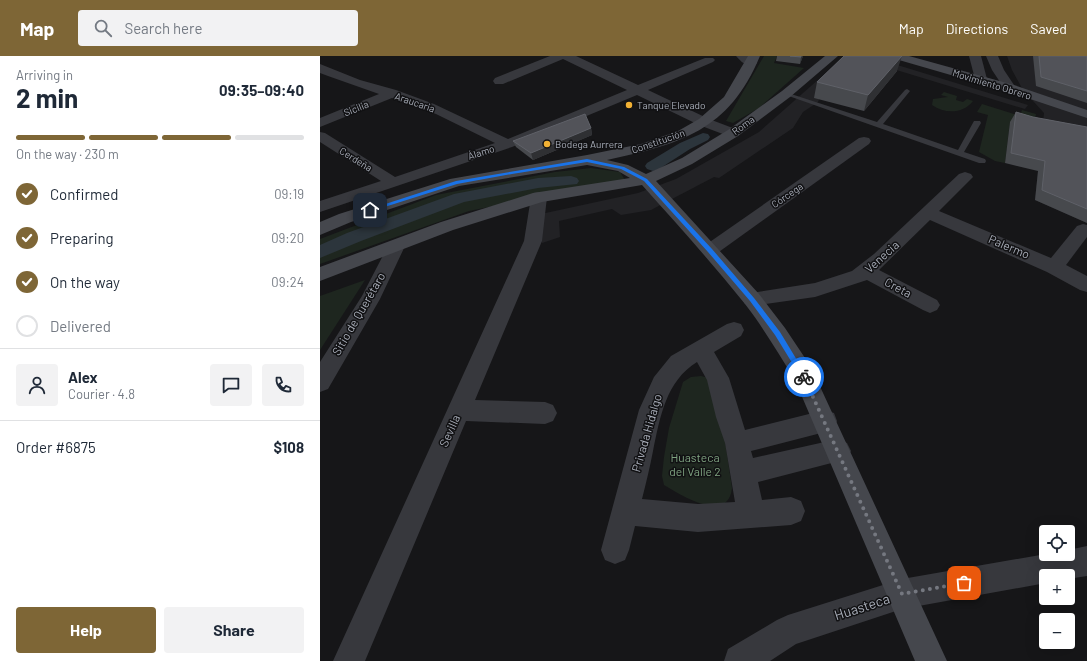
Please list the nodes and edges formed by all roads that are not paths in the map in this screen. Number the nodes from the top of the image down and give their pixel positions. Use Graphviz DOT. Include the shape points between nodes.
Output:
graph roads {
  1 [pos="560,56"];
  2 [pos="567,56"];
  3 [pos="832,56"];
  4 [pos="896,56"];
  5 [pos="975,56"];
  6 [pos="992,56"];
  7 [pos="595,58"];
  8 [pos="749,58"];
  9 [pos="709,60"];
  10 [pos="582,63"];
  11 [pos="320,68"];
  12 [pos="333,75"];
  13 [pos="981,79"];
  14 [pos="320,80"];
  15 [pos="499,81"];
  16 [pos="1010,88"];
  17 [pos="639,90"];
  18 [pos="907,91"];
  19 [pos="392,93"];
  20 [pos="786,94"];
  21 [pos="1087,114"];
  22 [pos="704,122"];
  23 [pos="320,123"];
  24 [pos="977,123"];
  25 [pos="878,125"];
  26 [pos="733,133"];
  27 [pos="320,136"];
  28 [pos="864,141"];
  29 [pos="657,143"];
  30 [pos="506,144"];
  31 [pos="960,153"];
  32 [pos="587,160"];
  33 [pos="982,162"];
  34 [pos="444,164"];
  35 [pos="965,177"];
  36 [pos="646,180"];
  37 [pos="391,181"];
  38 [pos="456,182"];
  39 [pos="539,197"];
  40 [pos="320,207"];
  41 [pos="929,213"];
  42 [pos="320,229"];
  43 [pos="1083,230"];
  44 [pos="396,246"];
  45 [pos="710,250"];
  46 [pos="1054,267"];
  47 [pos="866,271"];
  48 [pos="320,274"];
  49 [pos="1087,285"];
  50 [pos="752,299"];
  51 [pos="930,306"];
  52 [pos="734,330"];
  53 [pos="701,349"];
  54 [pos="320,382"];
  55 [pos="459,410"];
  56 [pos="545,413"];
  57 [pos="824,421"];
  58 [pos="737,443"];
  59 [pos="838,451"];
  60 [pos="744,473"];
  61 [pos="625,511"];
  62 [pos="791,511"];
  63 [pos="751,515"];
  64 [pos="615,550"];
  65 [pos="1087,560"];
  66 [pos="902,594"];
  67 [pos="349,661"];
  68 [pos="740,661"];
  69 [pos="931,661"];
  1 -- 15 [label="street"];
  2 -- 10 [label="street"];
  3 -- 20 [label="street, Roma"];
  4 -- 13 [label="street, Movimiento Obrero"];
  5 -- 13 [label="street"];
  6 -- 16 [label="street"];
  7 -- 10 [label="street"];
  8 -- 22 [label="street, Constitución" via="729,99"];
  9 -- 17 [label="street, Álamo"];
  10 -- 17 [label="street"];
  11 -- 12 [label="street, Araucaria"];
  12 -- 14 [label="street"];
  12 -- 19 [label="street, Araucaria"];
  13 -- 16 [label="street, Movimiento Obrero"];
  16 -- 21 [label="street, Movimiento Obrero"];
  17 -- 22 [label="street"];
  17 -- 30 [label="street, Álamo"];
  18 -- 25 [label="lane"];
  19 -- 23 [label="street, Sicilia"];
  19 -- 30 [label="street, Araucaria" via="438,110"];
  20 -- 25 [label="lane"];
  20 -- 26 [label="street, Roma"];
  22 -- 26 [label="street"];
  22 -- 29 [label="street, Constitución" via="683,134"];
  24 -- 31 [label="lane"];
  25 -- 31 [label="lane"];
  26 -- 36 [label="street, Roma" via="693,157"];
  27 -- 37 [label="street, Cerdeña"];
  28 -- 45 [label="street, Córcega"];
  29 -- 32 [label="street, Constitución"];
  29 -- 36 [label="street" via="642,157 642,171"];
  30 -- 34 [label="street, Álamo"];
  31 -- 33 [label="lane"];
  32 -- 36 [label="street" via="623,168"];
  32 -- 38 [label="street, Constitución"];
  34 -- 37 [label="street, Álamo"];
  34 -- 38 [label="street"];
  35 -- 41 [label="street, Venecia"];
  36 -- 39 [label="street"];
  36 -- 45 [label="street"];
  37 -- 40 [label="street, Álamo"];
  38 -- 42 [label="street, Constitución" via="345,218"];
  39 -- 44 [label="street" via="447,226"];
  39 -- 55 [label="street, Sevilla" via="533,241"];
  41 -- 46 [label="street, Palermo"];
  41 -- 47 [label="street, Venecia"];
  43 -- 46 [label="street"];
  44 -- 48 [label="street"];
  44 -- 54 [label="street, Sitio de Querétaro" via="370,299"];
  45 -- 50 [label="street"];
  46 -- 49 [label="street, Palermo"];
  47 -- 50 [label="street, Venecia" via="838,284 816,290"];
  47 -- 51 [label="street, Creta"];
  50 -- 57 [label="street" via="803,374"];
  52 -- 53 [label="street, Privada Hidalgo"];
  53 -- 58 [label="street" via="718,378"];
  53 -- 61 [label="street, Privada Hidalgo" via="671,369 659,390"];
  55 -- 56 [label="street"];
  55 -- 67 [label="street, Sevilla"];
  57 -- 58 [label="street"];
  57 -- 59 [label="street"];
  58 -- 60 [label="street"];
  59 -- 60 [label="street"];
  59 -- 66 [label="street"];
  60 -- 63 [label="street"];
  61 -- 63 [label="street" via="698,518"];
  61 -- 64 [label="street, Privada Hidalgo"];
  62 -- 63 [label="street"];
  65 -- 66 [label="street, Huasteca"];
  66 -- 68 [label="street, Huasteca" via="788,631"];
  66 -- 69 [label="street"];
}
